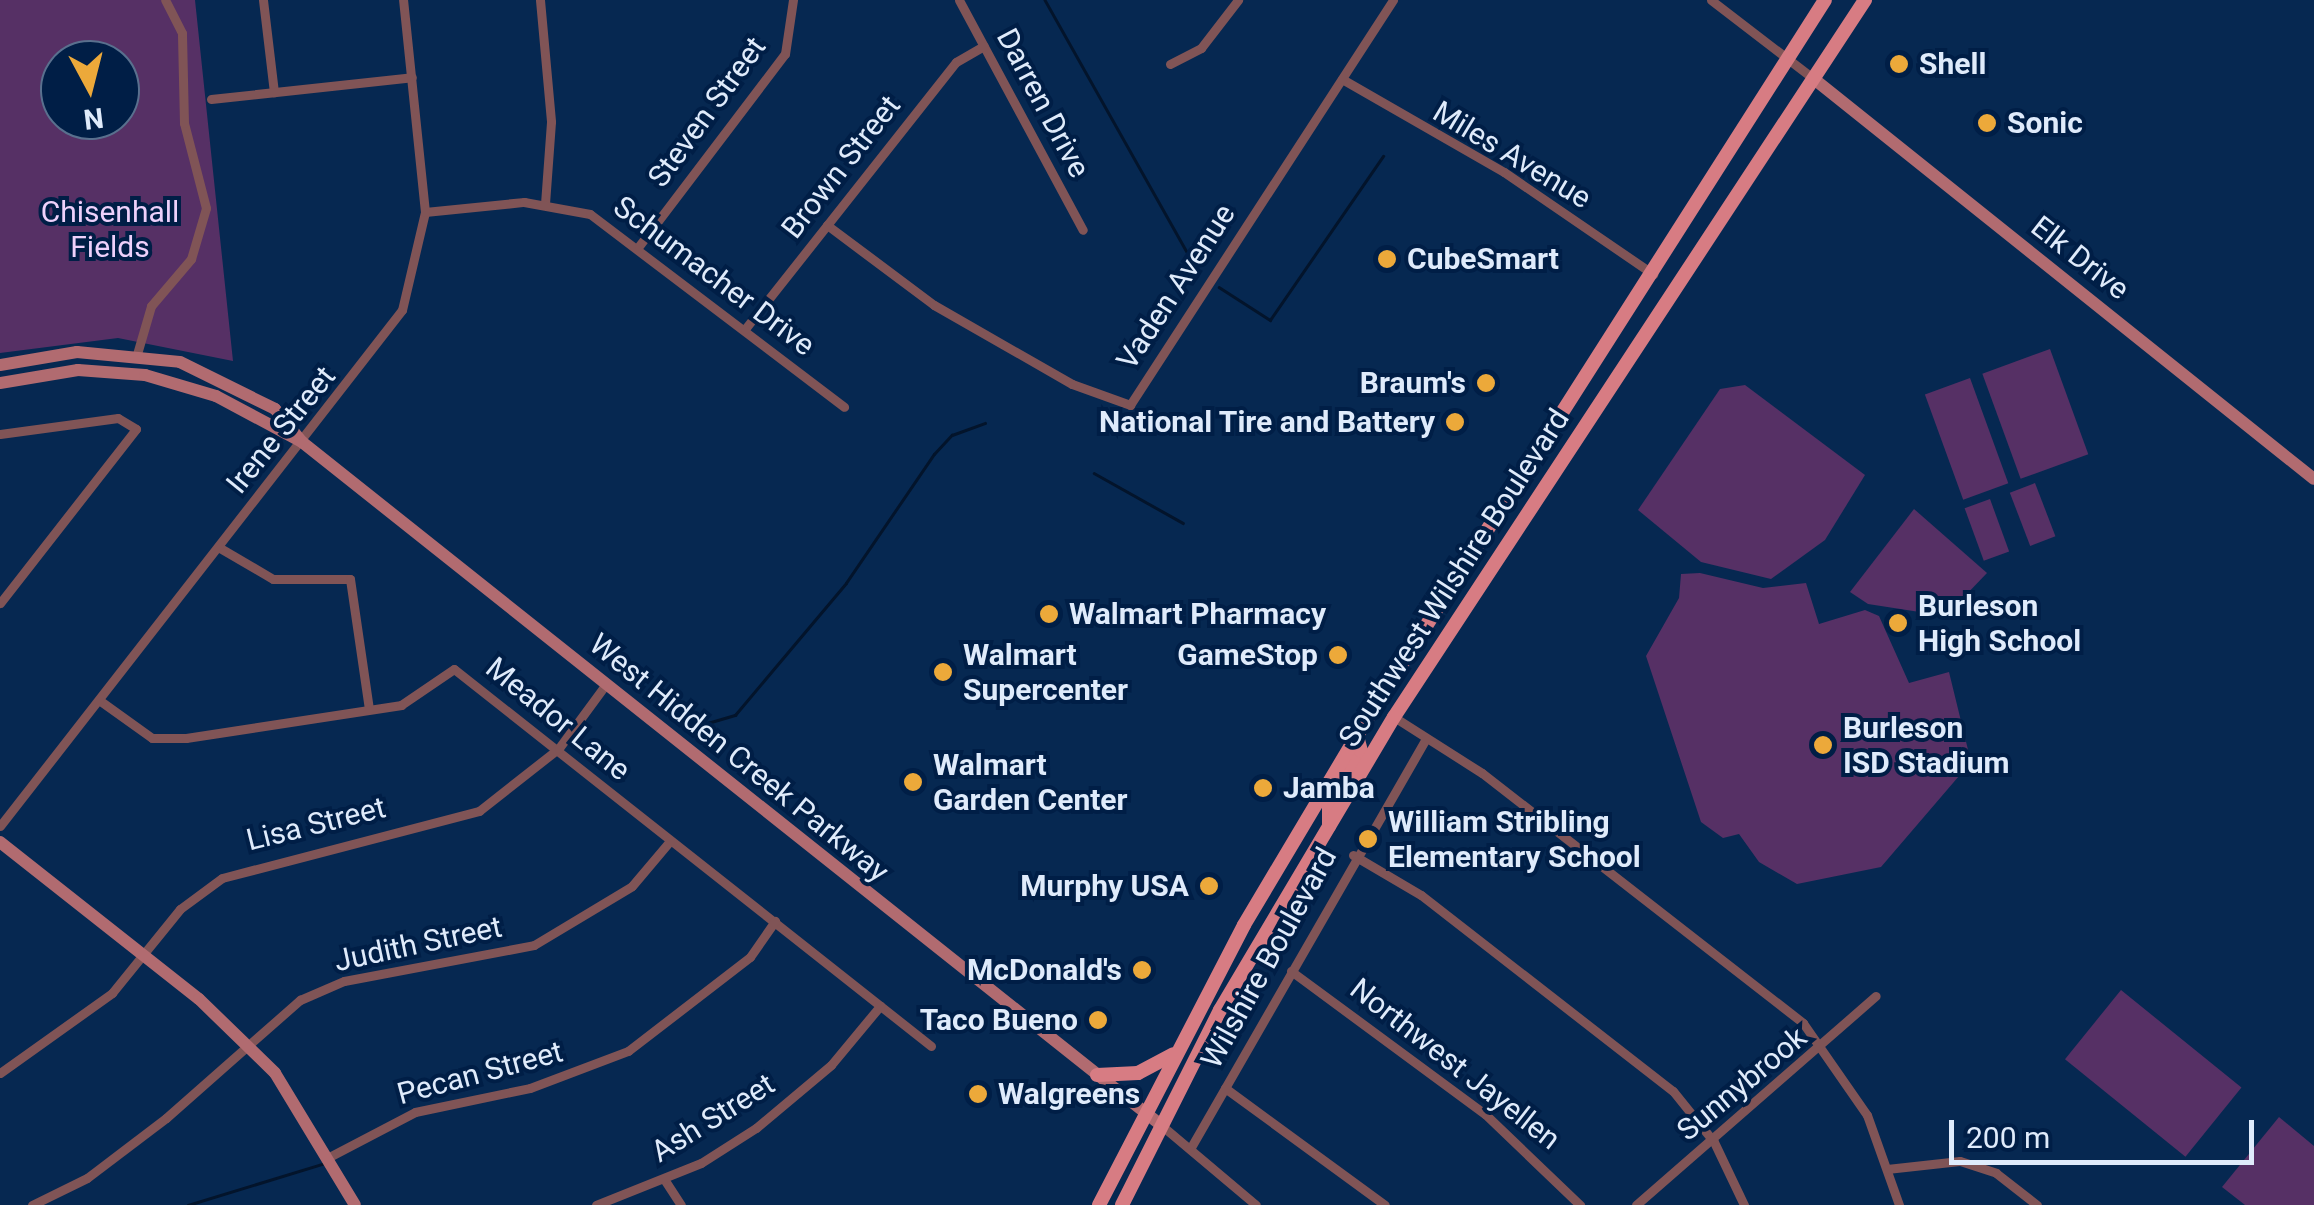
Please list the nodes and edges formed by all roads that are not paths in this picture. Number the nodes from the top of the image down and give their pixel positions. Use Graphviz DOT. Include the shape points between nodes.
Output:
graph roads {
  1 [pos="164,0"];
  2 [pos="263,0"];
  3 [pos="403,0"];
  4 [pos="540,0"];
  5 [pos="792,0"];
  6 [pos="959,0"];
  7 [pos="1238,0"];
  8 [pos="1393,0"];
  9 [pos="1710,0"];
  10 [pos="1825,0"];
  11 [pos="1865,0"];
  12 [pos="984,46"];
  13 [pos="1788,60"];
  14 [pos="1170,64"];
  15 [pos="412,78"];
  16 [pos="1814,79"];
  17 [pos="1342,80"];
  18 [pos="274,92"];
  19 [pos="211,99"];
  20 [pos="544,203"];
  21 [pos="426,212"];
  22 [pos="827,225"];
  23 [pos="1083,230"];
  24 [pos="639,246"];
  25 [pos="1655,276"];
  26 [pos="745,329"];
  27 [pos="138,354"];
  28 [pos="0,365"];
  29 [pos="0,383"];
  30 [pos="844,407"];
  31 [pos="0,434"];
  32 [pos="302,442"];
  33 [pos="2314,478"];
  34 [pos="220,548"];
  35 [pos="1476,550"];
  36 [pos="1495,562"];
  37 [pos="0,603"];
  38 [pos="606,684"];
  39 [pos="99,700"];
  40 [pos="368,710"];
  41 [pos="1394,718"];
  42 [pos="1356,736"];
  43 [pos="1425,740"];
  44 [pos="560,748"];
  45 [pos="0,826"];
  46 [pos="1329,826"];
  47 [pos="670,841"];
  48 [pos="0,842"];
  49 [pos="1353,855"];
  50 [pos="774,921"];
  51 [pos="143,954"];
  52 [pos="1291,971"];
  53 [pos="1876,996"];
  54 [pos="880,1006"];
  55 [pos="931,1046"];
  56 [pos="250,1048"];
  57 [pos="1826,1048"];
  58 [pos="1177,1050"];
  59 [pos="0,1073"];
  60 [pos="1098,1075"];
  61 [pos="1225,1088"];
  62 [pos="1144,1112"];
  63 [pos="1161,1126"];
  64 [pos="1714,1142"];
  65 [pos="1190,1150"];
  66 [pos="330,1156"];
  67 [pos="1887,1169"];
  68 [pos="664,1179"];
  69 [pos="32,1205"];
  70 [pos="354,1205"];
  71 [pos="596,1205"];
  72 [pos="681,1205"];
  73 [pos="1099,1205"];
  74 [pos="1122,1205"];
  75 [pos="1256,1205"];
  76 [pos="1385,1205"];
  77 [pos="1580,1205"];
  78 [pos="1636,1205"];
  79 [pos="1744,1205"];
  80 [pos="1899,1205"];
  81 [pos="2037,1205"];
  1 -- 27 [label="street" via="182,33 184,123 206,208 191,259 151,306"];
  2 -- 18 [label="street"];
  3 -- 15 [label="street, Irene Street"];
  4 -- 20 [label="street" via="551,109"];
  5 -- 24 [label="street, Steven Street" via="785,54"];
  6 -- 12 [label="street, Darren Drive"];
  7 -- 14 [label="street" via="1201,48"];
  8 -- 17 [label="street, Vaden Avenue"];
  9 -- 13 [label="street"];
  10 -- 13 [label="main road, Southwest Wilshire Boulevard"];
  11 -- 16 [label="main road, Southwest Wilshire Boulevard"];
  12 -- 22 [label="street, Brown Street" via="956,62"];
  12 -- 23 [label="street, Darren Drive"];
  13 -- 16 [label="street"];
  13 -- 25 [label="main road, Southwest Wilshire Boulevard"];
  15 -- 18 [label="street"];
  15 -- 21 [label="street, Irene Street"];
  16 -- 33 [label="main road, Elk Drive"];
  16 -- 36 [label="main road, Southwest Wilshire Boulevard"];
  17 -- 22 [label="street, Vaden Avenue" via="1130,405 1072,384 934,305"];
  17 -- 25 [label="street, Miles Avenue" via="1504,172"];
  18 -- 19 [label="street"];
  20 -- 21 [label="street, Schumacher Drive"];
  20 -- 24 [label="street, Schumacher Drive" via="590,214"];
  21 -- 32 [label="street, Irene Street" via="416,276 394,326"];
  22 -- 26 [label="street, Brown Street"];
  24 -- 26 [label="street, Schumacher Drive"];
  25 -- 35 [label="main road, Southwest Wilshire Boulevard"];
  26 -- 30 [label="street, Schumacher Drive"];
  27 -- 28 [label="main road, West Hidden Creek Parkway" via="53,354"];
  27 -- 32 [label="main road, West Hidden Creek Parkway" via="233,384 291,421"];
  29 -- 32 [label="main road, West Hidden Creek Parkway" via="78,370 145,375 216,396"];
  31 -- 37 [label="street" via="118,418 135,425"];
  32 -- 34 [label="street, Irene Street"];
  32 -- 38 [label="main road, West Hidden Creek Parkway"];
  34 -- 39 [label="street, Irene Street"];
  34 -- 40 [label="street" via="273,579 350,579"];
  35 -- 36 [label="main road"];
  35 -- 42 [label="main road, Southwest Wilshire Boulevard"];
  36 -- 41 [label="main road, Southwest Wilshire Boulevard"];
  38 -- 44 [label="street, Lisa Street"];
  38 -- 60 [label="main road, West Hidden Creek Parkway"];
  39 -- 40 [label="street, Meador Lane" via="152,738"];
  39 -- 45 [label="street, Irene Street"];
  40 -- 44 [label="street, Meador Lane" via="419,700 454,669"];
  41 -- 43 [label="street"];
  41 -- 46 [label="main road, Southwest Wilshire Boulevard"];
  42 -- 46 [label="main road" via="1361,751 1329,804"];
  42 -- 58 [label="main road, Southwest Wilshire Boulevard"];
  43 -- 49 [label="street, Wilshire Boulevard"];
  43 -- 57 [label="street" via="1660,907"];
  44 -- 47 [label="street, Meador Lane"];
  44 -- 51 [label="street, Lisa Street" via="479,811 247,865 180,909"];
  46 -- 63 [label="main road, Southwest Wilshire Boulevard"];
  47 -- 50 [label="street, Meador Lane"];
  47 -- 56 [label="street, Judith Street" via="632,886 534,945 344,981 300,1000"];
  48 -- 51 [label="main road"];
  49 -- 52 [label="street, Wilshire Boulevard"];
  49 -- 64 [label="street" via="1422,895 1619,1047"];
  50 -- 54 [label="street, Meador Lane"];
  50 -- 66 [label="street, Pecan Street" via="750,956 628,1051 530,1088 415,1112"];
  51 -- 56 [label="main road"];
  51 -- 59 [label="street, Lisa Street" via="112,993"];
  52 -- 61 [label="street, Wilshire Boulevard"];
  52 -- 77 [label="street, Northwest Jayellen" via="1486,1114"];
  53 -- 57 [label="street, Sunnybrook"];
  54 -- 55 [label="street, Meador Lane"];
  54 -- 68 [label="street, Ash Street" via="795,1098"];
  56 -- 66 [label="main road"];
  56 -- 69 [label="street, Judith Street" via="87,1178"];
  57 -- 64 [label="street, Sunnybrook"];
  57 -- 67 [label="street"];
  58 -- 60 [label="main road" via="1138,1073"];
  58 -- 62 [label="main road, Southwest Wilshire Boulevard"];
  60 -- 62 [label="main road, West Hidden Creek Parkway"];
  61 -- 65 [label="street, Wilshire Boulevard"];
  61 -- 76 [label="street"];
  62 -- 63 [label="main road, West Hidden Creek Parkway"];
  62 -- 73 [label="main road, Southwest Wilshire Boulevard"];
  63 -- 65 [label="street"];
  63 -- 74 [label="main road, Southwest Wilshire Boulevard"];
  64 -- 78 [label="street, Sunnybrook"];
  64 -- 79 [label="street"];
  65 -- 75 [label="street"];
  66 -- 70 [label="main road"];
  67 -- 80 [label="street"];
  67 -- 81 [label="street" via="1960,1161 1996,1173"];
  68 -- 71 [label="street, Ash Street"];
  68 -- 72 [label="street"];
}
